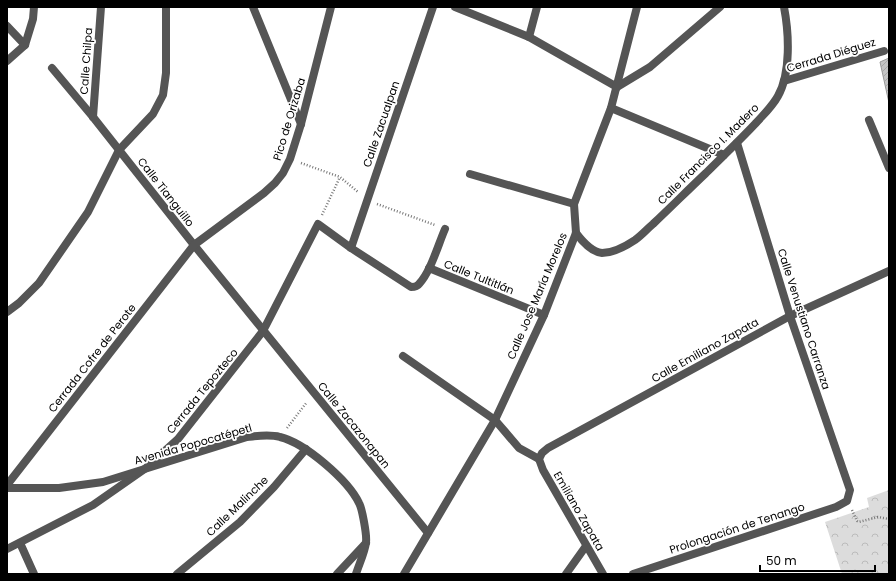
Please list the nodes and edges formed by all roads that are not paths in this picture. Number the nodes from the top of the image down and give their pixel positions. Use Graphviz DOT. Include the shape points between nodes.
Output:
graph roads {
  1 [pos="34,7"];
  2 [pos="101,7"];
  3 [pos="166,7"];
  4 [pos="253,7"];
  5 [pos="331,7"];
  6 [pos="433,7"];
  7 [pos="455,7"];
  8 [pos="537,7"];
  9 [pos="636,7"];
  10 [pos="720,7"];
  11 [pos="784,7"];
  12 [pos="7,26"];
  13 [pos="529,37"];
  14 [pos="26,45"];
  15 [pos="884,51"];
  16 [pos="7,61"];
  17 [pos="52,68"];
  18 [pos="784,81"];
  19 [pos="617,87"];
  20 [pos="611,108"];
  21 [pos="93,117"];
  22 [pos="868,120"];
  23 [pos="301,124"];
  24 [pos="737,143"];
  25 [pos="119,150"];
  26 [pos="724,155"];
  27 [pos="889,168"];
  28 [pos="470,174"];
  29 [pos="574,204"];
  30 [pos="444,228"];
  31 [pos="576,233"];
  32 [pos="194,245"];
  33 [pos="351,248"];
  34 [pos="429,268"];
  35 [pos="889,271"];
  36 [pos="7,312"];
  37 [pos="544,314"];
  38 [pos="790,316"];
  39 [pos="263,330"];
  40 [pos="403,356"];
  41 [pos="495,420"];
  42 [pos="306,449"];
  43 [pos="539,459"];
  44 [pos="146,468"];
  45 [pos="7,485"];
  46 [pos="7,488"];
  47 [pos="848,501"];
  48 [pos="428,533"];
  49 [pos="20,543"];
  50 [pos="366,543"];
  51 [pos="586,546"];
  52 [pos="7,549"];
  53 [pos="34,574"];
  54 [pos="178,574"];
  55 [pos="337,574"];
  56 [pos="356,574"];
  57 [pos="404,574"];
  58 [pos="566,574"];
  59 [pos="603,574"];
  60 [pos="633,574"];
  1 -- 14 [label="street"];
  2 -- 21 [label="street, Calle Chilpa"];
  3 -- 25 [label="street" via="166,73 163,95 153,114"];
  4 -- 23 [label="street"];
  5 -- 23 [label="street, Pico de Orizaba"];
  6 -- 33 [label="street, Calle Zacualpan"];
  7 -- 13 [label="street"];
  8 -- 13 [label="street"];
  9 -- 19 [label="street, Calle Jose María Morelos"];
  10 -- 19 [label="street" via="650,67"];
  11 -- 18 [label="street, Calle Francisco I. Madero" via="787,30"];
  12 -- 14 [label="street"];
  13 -- 19 [label="street"];
  14 -- 16 [label="street"];
  15 -- 18 [label="street, Cerrada Diéguez"];
  17 -- 21 [label="street, Calle Tianguillo"];
  18 -- 24 [label="street, Calle Francisco I. Madero" via="769,109"];
  19 -- 20 [label="street, Calle Jose María Morelos"];
  20 -- 26 [label="street"];
  20 -- 29 [label="street, Calle Jose María Morelos"];
  21 -- 25 [label="street, Calle Tianguillo"];
  22 -- 27 [label="street"];
  23 -- 32 [label="street, Pico de Orizaba" via="290,159 275,183"];
  24 -- 26 [label="street, Calle Francisco I. Madero"];
  24 -- 38 [label="street, Calle Venustiano Carranza"];
  25 -- 32 [label="street, Calle Tianguillo"];
  25 -- 36 [label="street" via="88,212 39,283"];
  26 -- 31 [label="street, Calle Francisco I. Madero" via="636,240 601,253 582,241"];
  28 -- 29 [label="street"];
  29 -- 31 [label="street, Calle Jose María Morelos"];
  30 -- 34 [label="street, Calle Tultitlán"];
  31 -- 37 [label="street, Calle Jose María Morelos"];
  32 -- 39 [label="street, Calle Tianguillo"];
  32 -- 45 [label="street, Cerrada Cofre de Perote"];
  33 -- 34 [label="street, Calle Tultitlán" via="410,287 419,284"];
  33 -- 39 [label="street, Cerrada Tepozteco" via="318,224"];
  34 -- 37 [label="street, Calle Tultitlán"];
  35 -- 38 [label="street, Calle Emiliano Zapata"];
  37 -- 41 [label="street, Calle Jose María Morelos"];
  38 -- 43 [label="street, Calle Emiliano Zapata" via="548,448"];
  38 -- 47 [label="street, Calle Venustiano Carranza" via="850,490"];
  39 -- 44 [label="street, Cerrada Tepozteco" via="178,439"];
  39 -- 48 [label="street, Calle Zacazonapan"];
  40 -- 41 [label="street"];
  41 -- 43 [label="street" via="519,448"];
  41 -- 48 [label="street, Calle Jose María Morelos"];
  42 -- 44 [label="street, Avenida Popocatépetl" via="281,437 264,435"];
  42 -- 50 [label="street, Avenida Popocatépetl" via="330,467 360,503"];
  42 -- 54 [label="street, Calle Malinche" via="240,522"];
  43 -- 51 [label="street, Emiliano Zapata" via="542,470"];
  44 -- 46 [label="street, Avenida Popocatépetl" via="103,482 58,488"];
  44 -- 49 [label="street, Cerrada Tepozteco" via="93,505"];
  47 -- 60 [label="street, Prolongación de Tenango"];
  48 -- 57 [label="street, Calle Jose María Morelos"];
  49 -- 52 [label="street, Cerrada Tepozteco"];
  49 -- 53 [label="street"];
  50 -- 55 [label="street"];
  50 -- 56 [label="street, Avenida Popocatépetl"];
  51 -- 58 [label="street"];
  51 -- 59 [label="street, Emiliano Zapata"];
}
